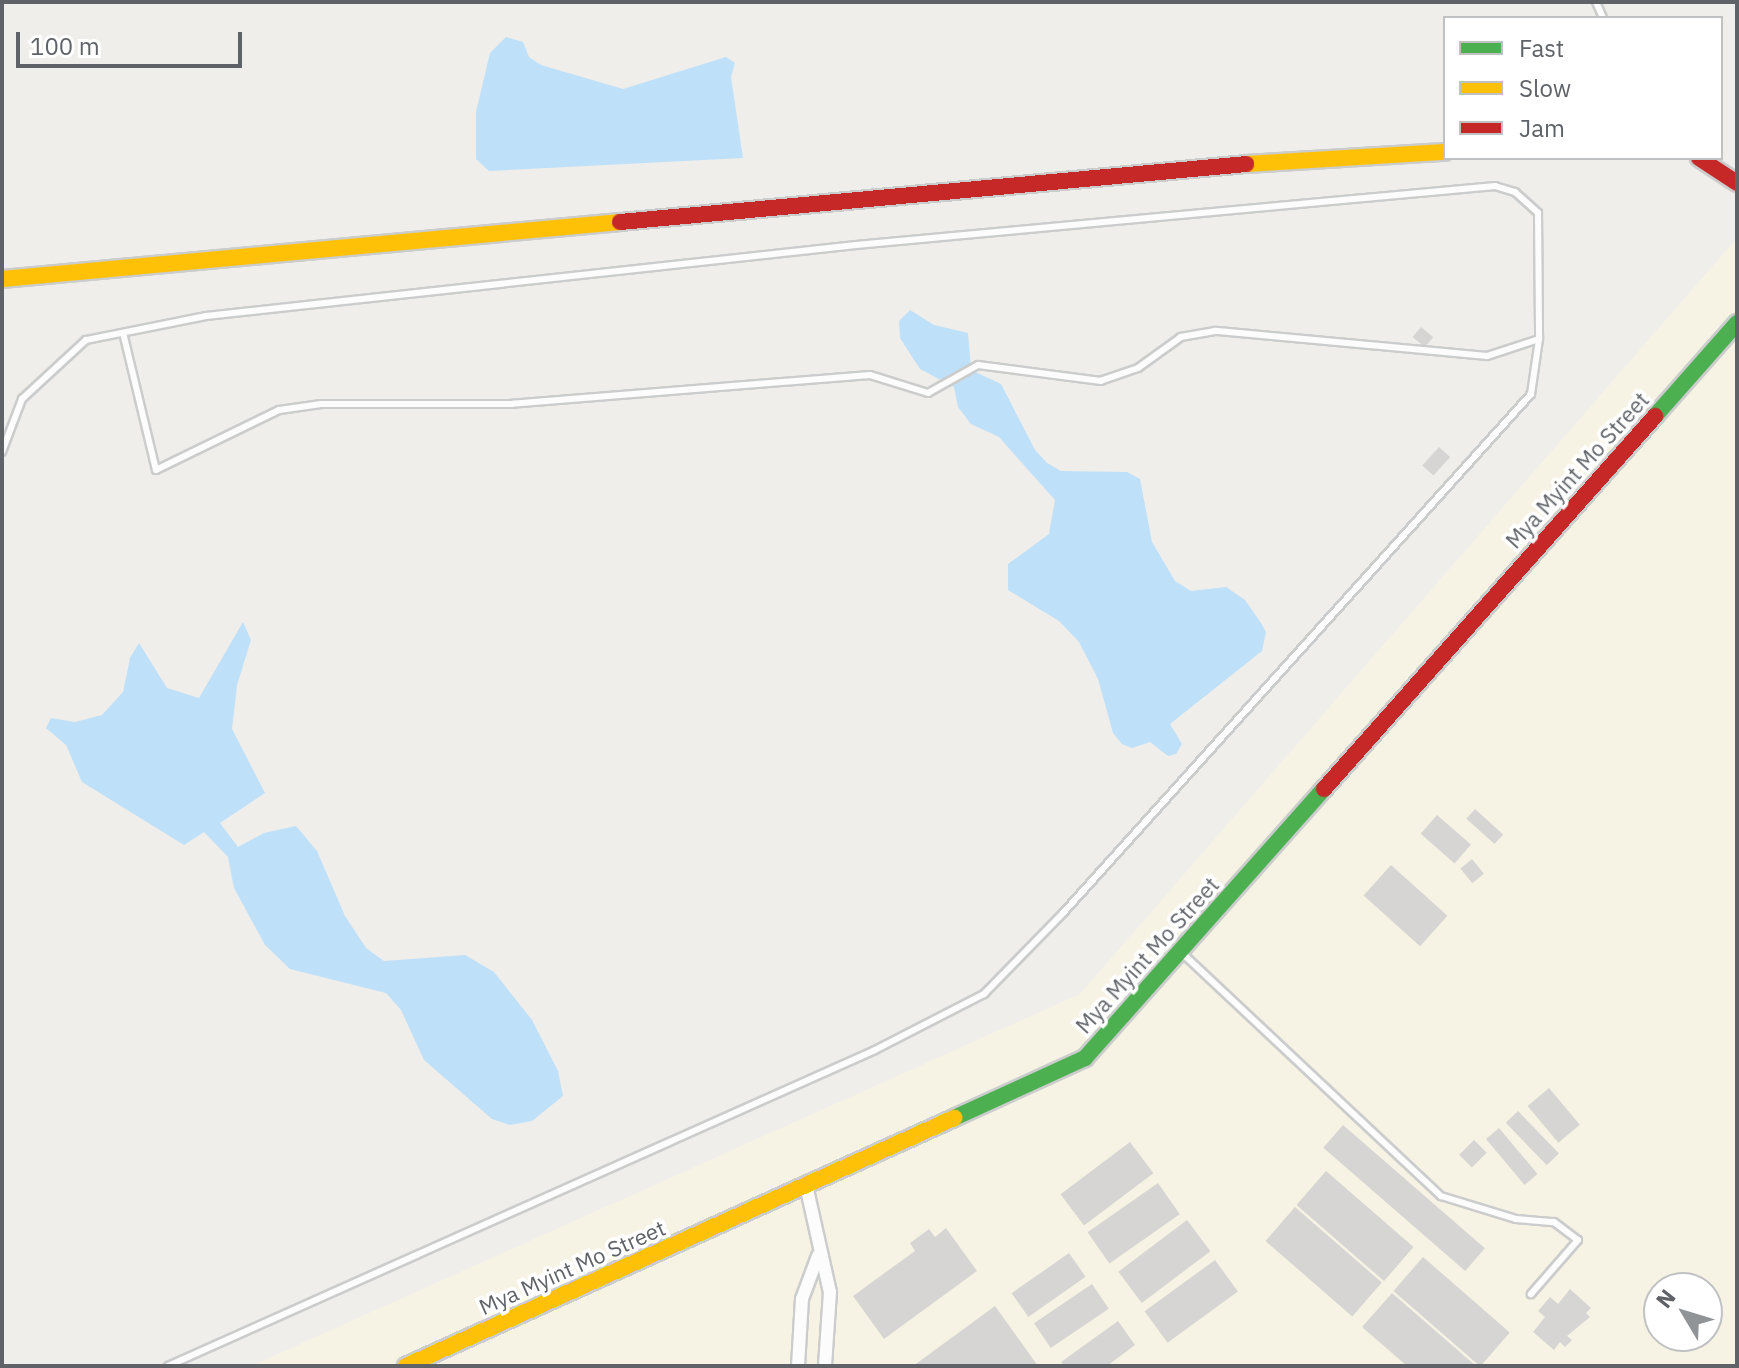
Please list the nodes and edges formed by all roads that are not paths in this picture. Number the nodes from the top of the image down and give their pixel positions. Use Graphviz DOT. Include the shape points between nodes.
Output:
graph roads {
  1 [pos="1443,152"];
  2 [pos="1702,160"];
  3 [pos="1737,183"];
  4 [pos="2,279"];
  5 [pos="1737,323"];
  6 [pos="123,333"];
  7 [pos="1539,339"];
  8 [pos="2,452"];
  9 [pos="1180,951"];
  10 [pos="806,1185"];
  11 [pos="818,1256"];
  12 [pos="1531,1294"];
  13 [pos="168,1366"];
  14 [pos="406,1366"];
  15 [pos="798,1366"];
  16 [pos="825,1366"];
  1 -- 4 [label="street" via="1273,162"];
  2 -- 3 [label="street"];
  5 -- 9 [label="street, Mya Myint Mo Street"];
  6 -- 7 [label="lane" via="206,316 444,288 1495,186 1515,192 1538,213"];
  6 -- 7 [label="lane" via="156,470 279,410 321,404 512,404 870,375 928,393 978,365 1101,381 1138,368 1181,337 1215,331 1487,356"];
  6 -- 8 [label="lane" via="86,340 22,399"];
  7 -- 13 [label="lane" via="1531,394 984,994 875,1050"];
  9 -- 10 [label="street, Mya Myint Mo Street" via="1085,1058"];
  9 -- 12 [label="lane" via="1441,1196 1516,1219 1554,1222 1578,1240"];
  10 -- 11 [label="street"];
  10 -- 14 [label="street, Mya Myint Mo Street"];
  11 -- 15 [label="street" via="802,1299"];
  11 -- 16 [label="street" via="830,1292"];
}
